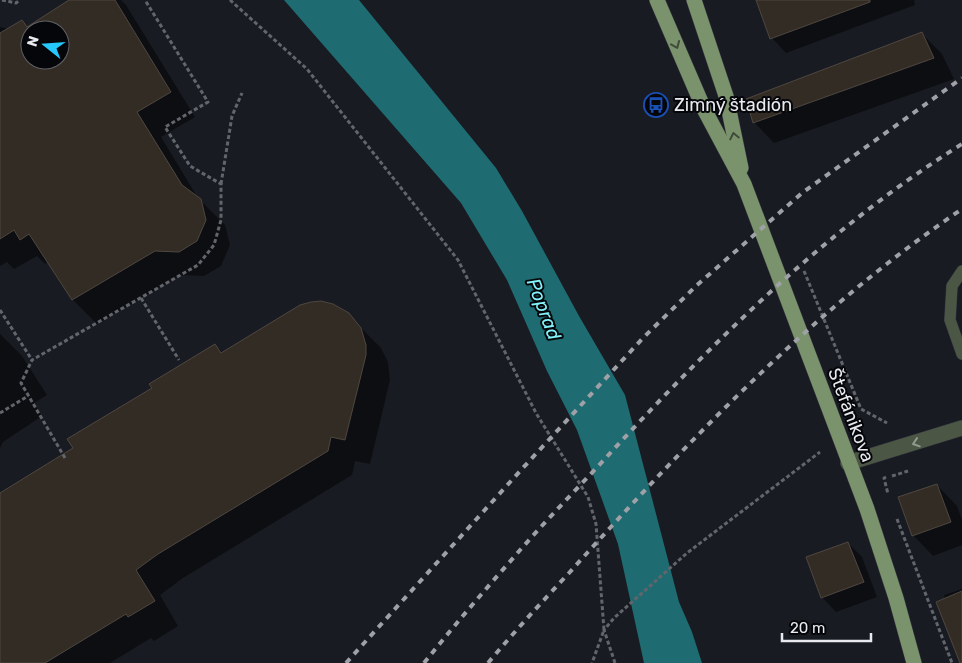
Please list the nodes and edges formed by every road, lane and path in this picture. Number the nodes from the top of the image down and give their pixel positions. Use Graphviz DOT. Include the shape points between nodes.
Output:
graph roads {
  1 [pos="2,0"];
  2 [pos="20,0"];
  3 [pos="145,0"];
  4 [pos="230,0"];
  5 [pos="657,0"];
  6 [pos="694,0"];
  7 [pos="242,93"];
  8 [pos="221,184"];
  9 [pos="744,184"];
  10 [pos="802,268"];
  11 [pos="962,272"];
  12 [pos="140,298"];
  13 [pos="0,310"];
  14 [pos="962,354"];
  15 [pos="32,360"];
  16 [pos="179,360"];
  17 [pos="28,396"];
  18 [pos="0,413"];
  19 [pos="887,423"];
  20 [pos="962,428"];
  21 [pos="820,452"];
  22 [pos="65,458"];
  23 [pos="848,463"];
  24 [pos="909,471"];
  25 [pos="890,501"];
  26 [pos="896,519"];
  27 [pos="604,630"];
  28 [pos="592,663"];
  29 [pos="615,663"];
  30 [pos="914,663"];
  31 [pos="952,663"];
  1 -- 2 [label="path"];
  3 -- 8 [label="path" via="208,102 165,127 190,166"];
  4 -- 27 [label="path" via="307,69 458,260 536,413 588,497 596,524"];
  5 -- 9 [label="main road, Štefánikova, one-way" via="704,109"];
  9 -- 6 [label="main road, Štefánikova, one-way" via="726,96"];
  7 -- 8 [label="path" via="232,116"];
  8 -- 12 [label="path" via="220,220 214,245 198,265"];
  9 -- 23 [label="main road, Štefánikova"];
  10 -- 19 [label="path" via="861,409"];
  11 -- 14 [label="lane" via="952,286 950,320"];
  12 -- 15 [label="path"];
  12 -- 16 [label="path"];
  13 -- 15 [label="path"];
  15 -- 17 [label="path" via="20,383"];
  17 -- 18 [label="path"];
  17 -- 22 [label="path"];
  20 -- 23 [label="street, one-way"];
  21 -- 27 [label="path" via="687,553"];
  23 -- 30 [label="main road, Štefánikova" via="891,581"];
  24 -- 25 [label="path" via="884,478"];
  26 -- 31 [label="path"];
  27 -- 28 [label="path"];
  27 -- 29 [label="path"];
}
